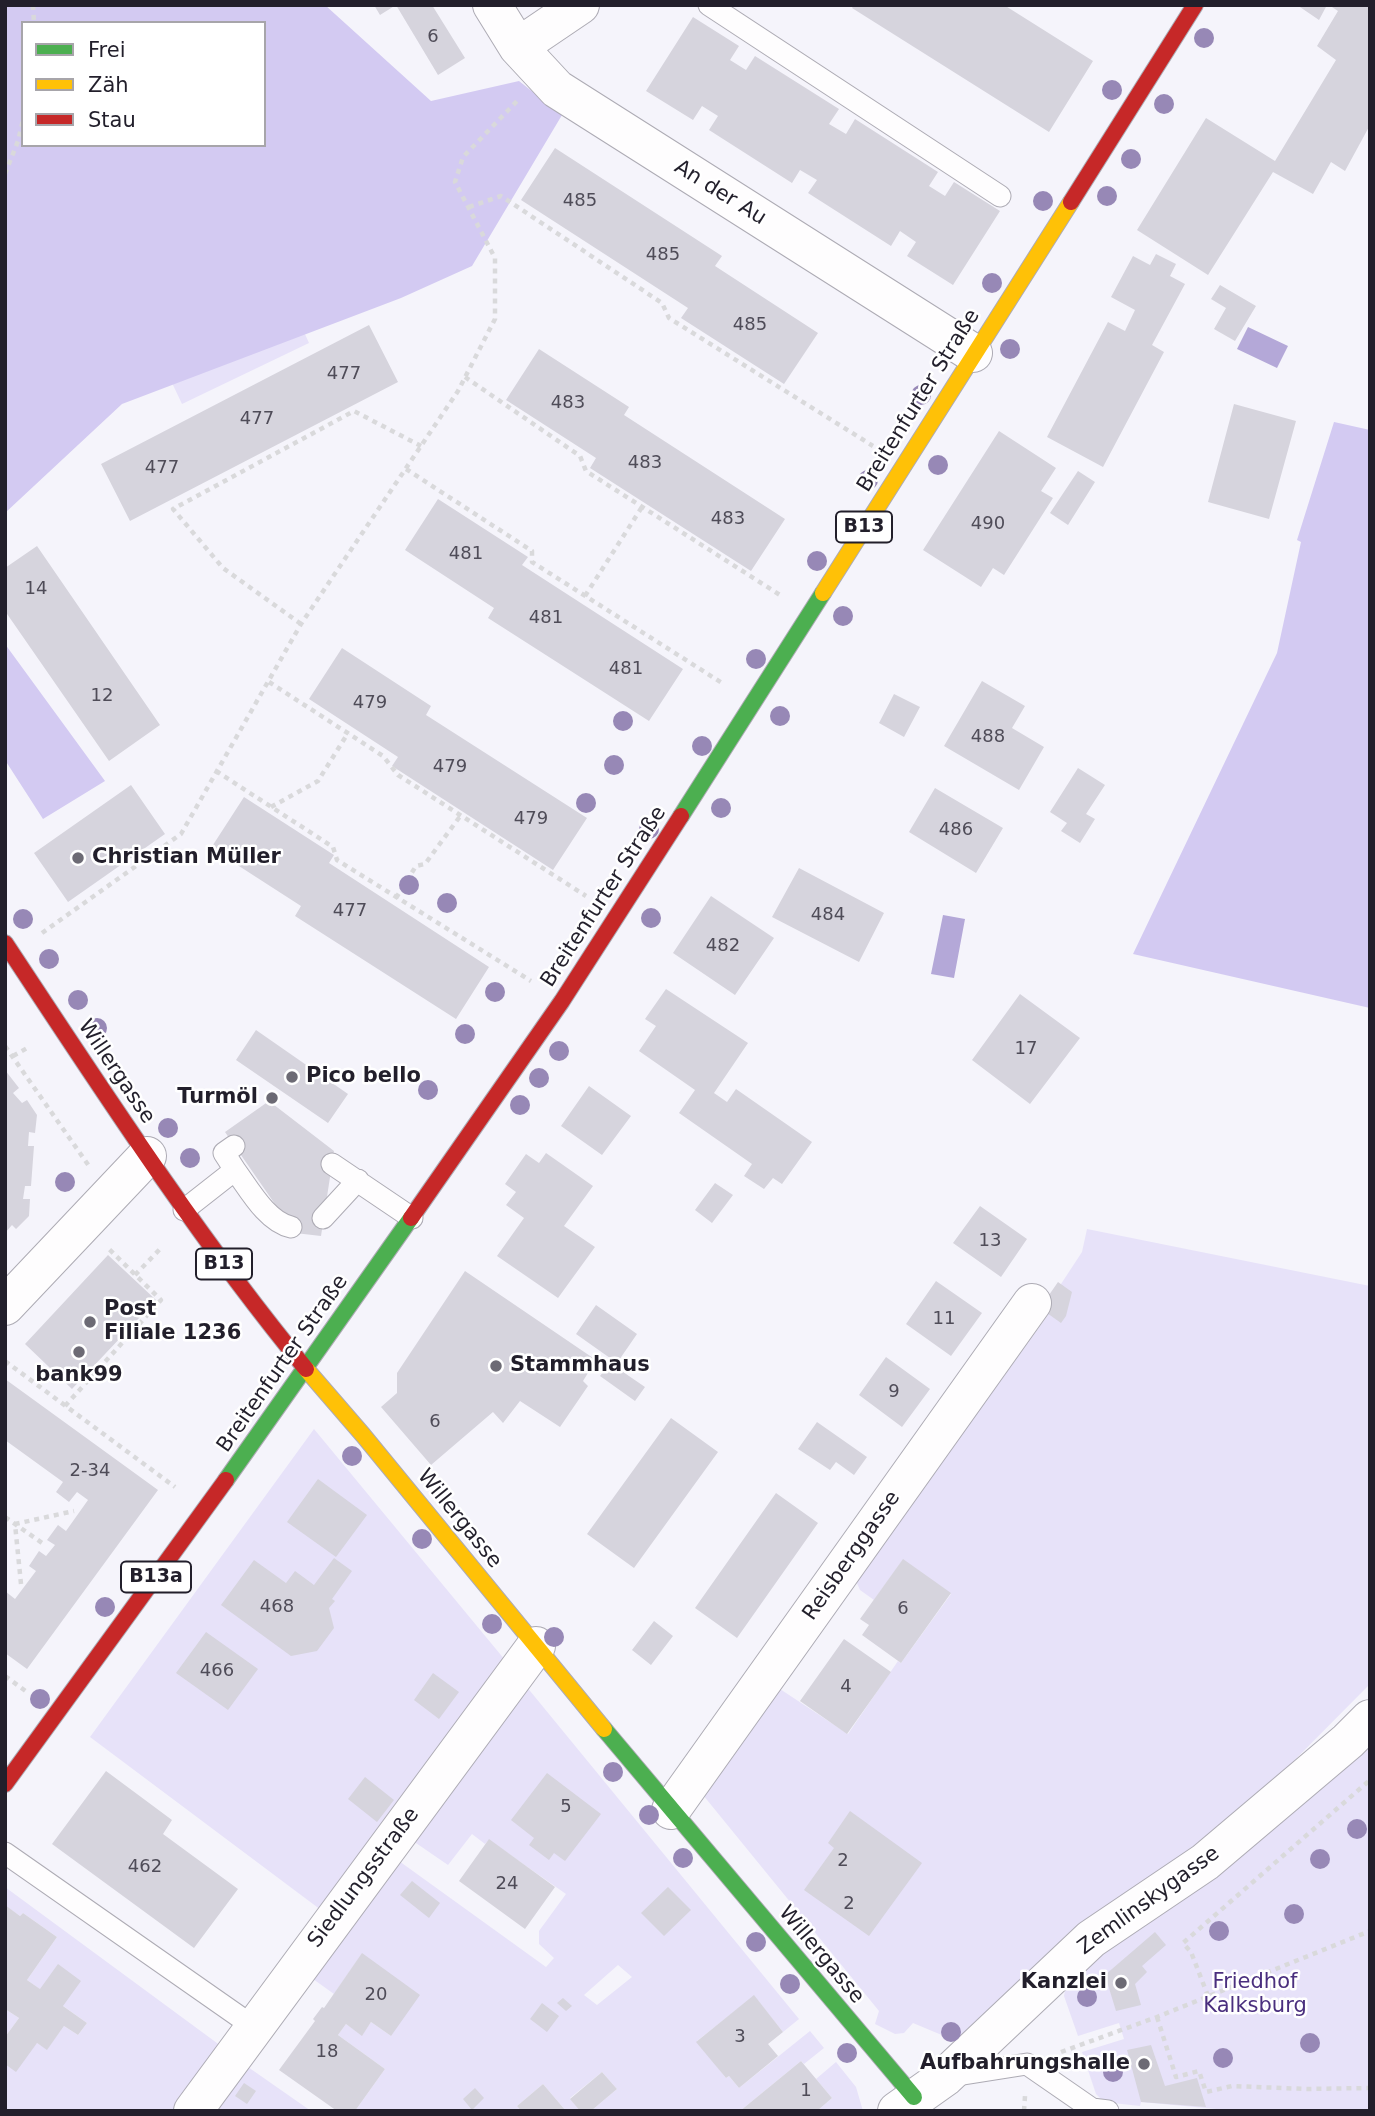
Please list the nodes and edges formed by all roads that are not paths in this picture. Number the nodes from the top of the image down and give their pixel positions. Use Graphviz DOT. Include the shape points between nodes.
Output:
graph roads {
  1 [pos="492,5"];
  2 [pos="580,5"];
  3 [pos="709,5"];
  4 [pos="1195,5"];
  5 [pos="518,47"];
  6 [pos="1000,196"];
  7 [pos="973,353"];
  8 [pos="9,948"];
  9 [pos="234,1146"];
  10 [pos="147,1156"];
  11 [pos="332,1164"];
  12 [pos="235,1170"];
  13 [pos="358,1180"];
  14 [pos="184,1210"];
  15 [pos="323,1218"];
  16 [pos="412,1218"];
  17 [pos="291,1227"];
  18 [pos="1032,1303"];
  19 [pos="5,1306"];
  20 [pos="306,1369"];
  21 [pos="536,1646"];
  22 [pos="1370,1719"];
  23 [pos="5,1784"];
  24 [pos="671,1810"];
  25 [pos="5,1853"];
  26 [pos="254,2026"];
  27 [pos="945,2077"];
  28 [pos="906,2104"];
  29 [pos="193,2111"];
  30 [pos="1108,2111"];
  1 -- 5 [label="street, An der Au"];
  2 -- 5 [label="street"];
  3 -- 6 [label="lane"];
  4 -- 7 [label="main road, Breitenfurter Straße / B13"];
  5 -- 7 [label="street, An der Au" via="557,89"];
  7 -- 16 [label="main road, Breitenfurter Straße / B13" via="568,991"];
  8 -- 10 [label="main road, Willergasse / B13"];
  9 -- 12 [label="lane" via="223,1153"];
  10 -- 14 [label="main road, Willergasse / B13"];
  10 -- 19 [label="street"];
  11 -- 13 [label="lane"];
  12 -- 14 [label="lane"];
  12 -- 17 [label="lane" via="267,1212"];
  13 -- 15 [label="lane"];
  13 -- 16 [label="lane"];
  14 -- 20 [label="main road, Willergasse / B13"];
  16 -- 20 [label="main road, Breitenfurter Straße / B13"];
  18 -- 24 [label="street, Reisberggasse"];
  20 -- 21 [label="main road, Willergasse"];
  20 -- 23 [label="main road, Breitenfurter Straße / B13a"];
  21 -- 24 [label="main road, Willergasse"];
  21 -- 26 [label="street, Siedlungsstraße"];
  22 -- 27 [label="street, Zemlinskygasse" via="1205,1862 1091,1940"];
  24 -- 28 [label="main road, Willergasse"];
  25 -- 26 [label="lane"];
  26 -- 29 [label="street, Siedlungsstraße"];
  27 -- 28 [label="street, Zemlinskygasse"];
  27 -- 30 [label="lane" via="1027,2064 1092,2109"];
}
